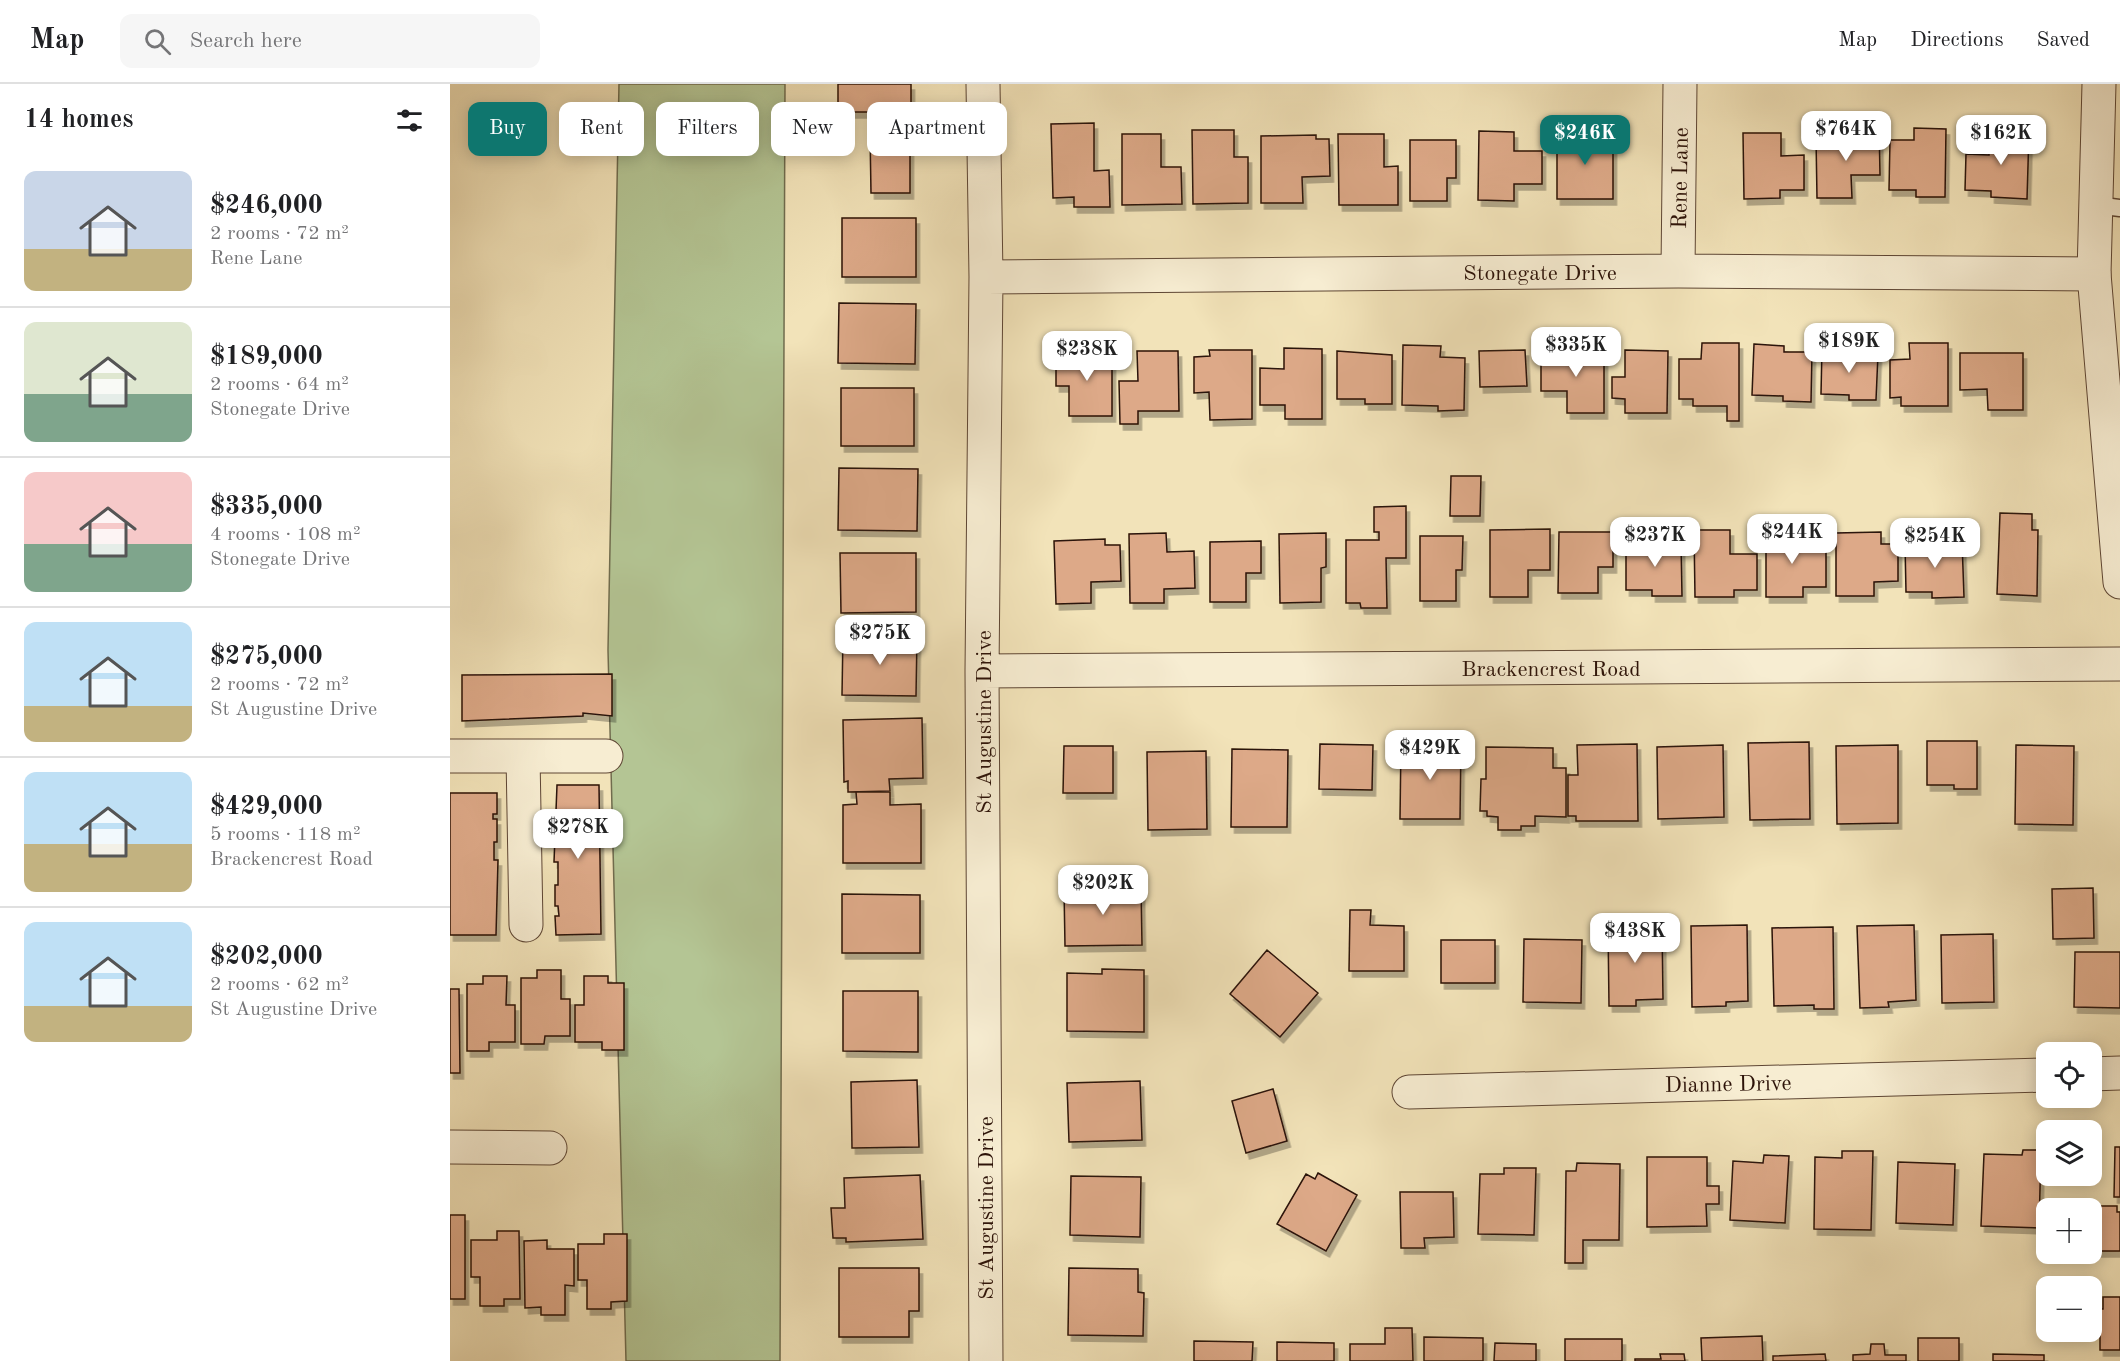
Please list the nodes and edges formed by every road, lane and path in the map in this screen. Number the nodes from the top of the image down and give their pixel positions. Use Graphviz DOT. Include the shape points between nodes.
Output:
graph roads {
  1 [pos="983,84"];
  2 [pos="1680,84"];
  3 [pos="2099,84"];
  4 [pos="2108,206"];
  5 [pos="1678,271"];
  6 [pos="2094,274"];
  7 [pos="986,277"];
  8 [pos="2118,525"];
  9 [pos="2120,582"];
  10 [pos="2120,664"];
  11 [pos="982,671"];
  12 [pos="450,756"];
  13 [pos="523,756"];
  14 [pos="606,756"];
  15 [pos="526,926"];
  16 [pos="2120,1073"];
  17 [pos="2102,1074"];
  18 [pos="2036,1075"];
  19 [pos="1409,1092"];
  20 [pos="450,1147"];
  21 [pos="550,1148"];
  22 [pos="986,1361"];
  1 -- 7 [label="street, St Augustine Drive"];
  2 -- 5 [label="street, Rene Lane"];
  3 -- 4 [label="street"];
  4 -- 6 [label="street"];
  5 -- 6 [label="street, Stonegate Drive"];
  5 -- 7 [label="street, Stonegate Drive"];
  6 -- 8 [label="street"];
  7 -- 11 [label="street, St Augustine Drive"];
  8 -- 9 [label="street"];
  10 -- 11 [label="street, Brackencrest Road"];
  11 -- 22 [label="street, St Augustine Drive"];
  12 -- 13 [label="street"];
  13 -- 14 [label="street"];
  13 -- 15 [label="street"];
  16 -- 17 [label="street"];
  18 -- 19 [label="street, Dianne Drive"];
  20 -- 21 [label="street"];
}
